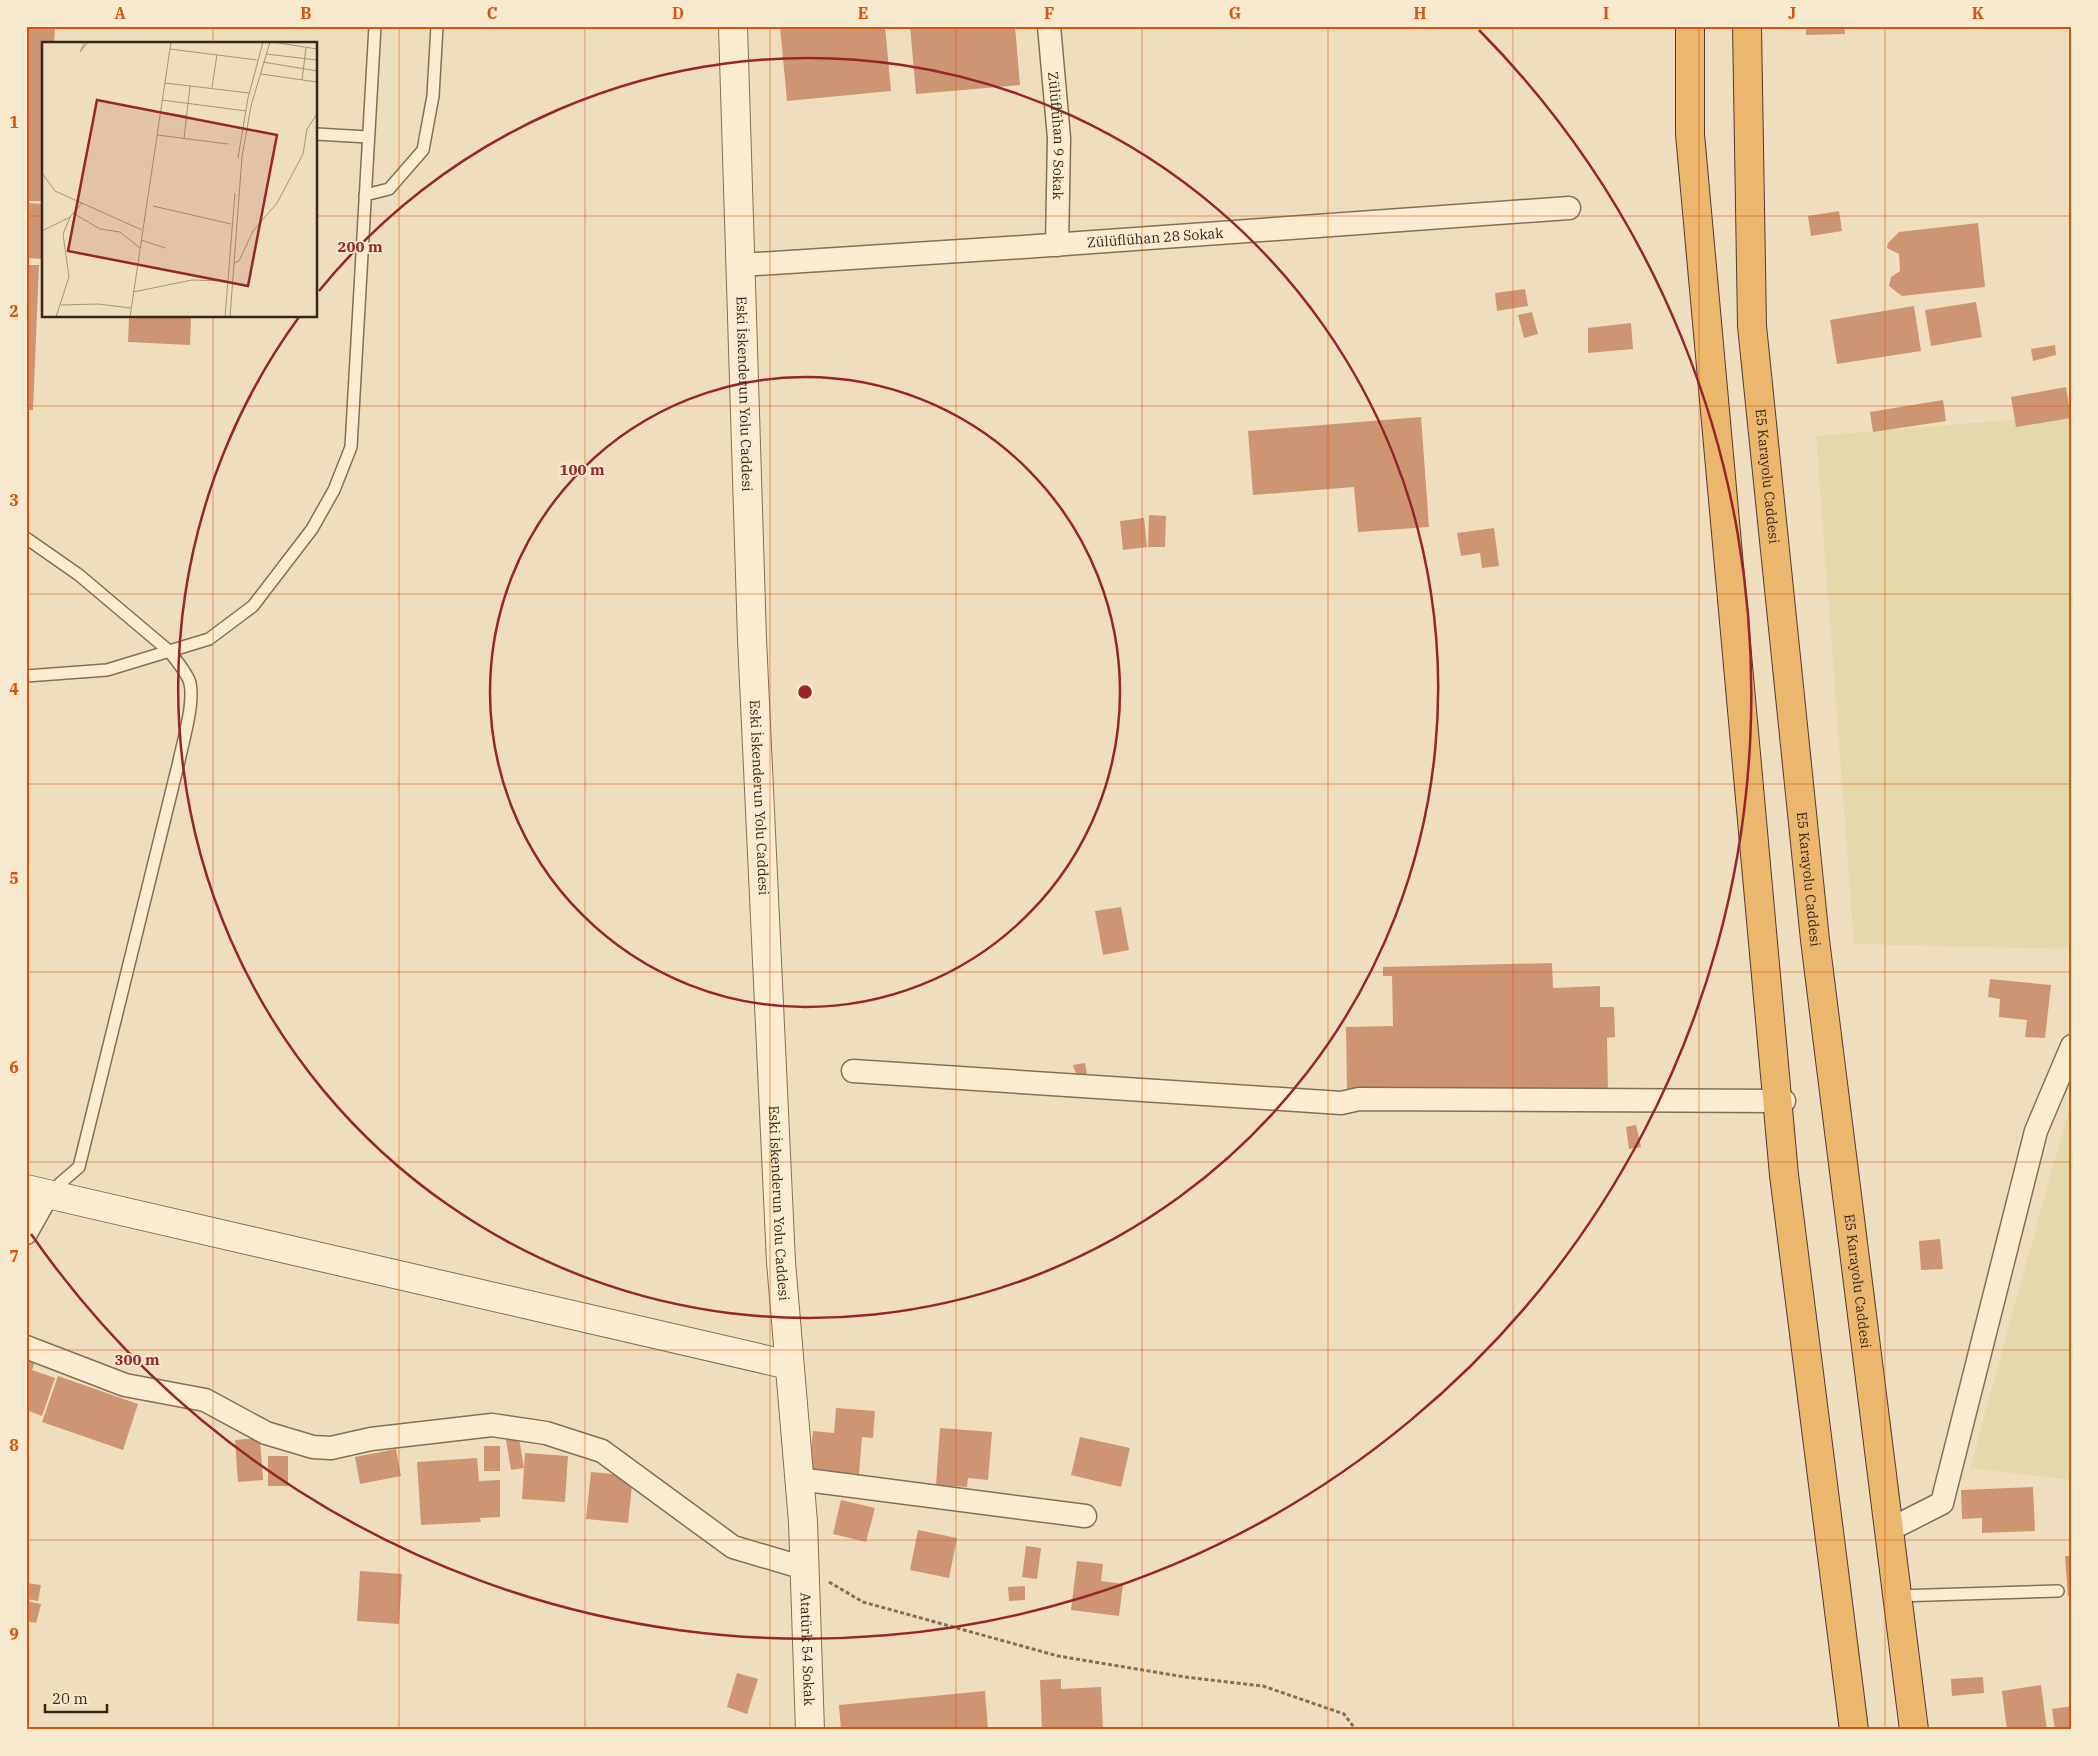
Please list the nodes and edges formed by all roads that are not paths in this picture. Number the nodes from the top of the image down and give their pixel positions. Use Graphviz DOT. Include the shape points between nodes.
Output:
graph roads {
  1 [pos="375,26"];
  2 [pos="438,26"];
  3 [pos="733,26"];
  4 [pos="1049,26"];
  5 [pos="1690,26"];
  6 [pos="1747,26"];
  7 [pos="318,134"];
  8 [pos="368,137"];
  9 [pos="365,195"];
  10 [pos="1569,208"];
  11 [pos="1057,245"];
  12 [pos="742,265"];
  13 [pos="26,538"];
  14 [pos="169,652"];
  15 [pos="26,676"];
  16 [pos="2072,1046"];
  17 [pos="853,1072"];
  18 [pos="1780,1101"];
  19 [pos="37,1191"];
  20 [pos="26,1233"];
  21 [pos="26,1347"];
  22 [pos="790,1366"];
  23 [pos="799,1479"];
  24 [pos="1086,1516"];
  25 [pos="1888,1530"];
  26 [pos="804,1568"];
  27 [pos="2058,1591"];
  28 [pos="1897,1596"];
  29 [pos="810,1730"];
  30 [pos="1854,1730"];
  31 [pos="1914,1730"];
  1 -- 8 [label="lane"];
  2 -- 9 [label="lane" via="433,96 423,150 389,189"];
  3 -- 12 [label="street, Eski İskenderun Yolu Caddesi"];
  4 -- 11 [label="street, Zülüflühan 9 Sokak" via="1059,138"];
  5 -- 18 [label="highway" via="1690,134"];
  6 -- 25 [label="highway, E5 Karayolu Caddesi" via="1752,326 1814,940"];
  7 -- 8 [label="lane"];
  8 -- 9 [label="lane"];
  9 -- 14 [label="lane" via="351,447 334,490 312,529 253,606 209,638"];
  10 -- 11 [label="street, Zülüflühan 28 Sokak"];
  11 -- 12 [label="street, Zülüflühan 28 Sokak"];
  12 -- 22 [label="street, Eski İskenderun Yolu Caddesi" via="752,639 781,1262"];
  13 -- 14 [label="lane" via="80,576"];
  14 -- 15 [label="lane" via="106,670"];
  14 -- 19 [label="lane" via="190,682 190,702 179,761 78,1167"];
  16 -- 25 [label="street" via="2036,1131 1942,1503"];
  17 -- 18 [label="street" via="1341,1103 1359,1100"];
  18 -- 30 [label="highway" via="1784,1175"];
  19 -- 20 [label="street"];
  19 -- 22 [label="street"];
  21 -- 26 [label="street" via="125,1385 206,1400 266,1433 313,1447 331,1448 371,1439 492,1425 546,1433 602,1451 733,1547"];
  22 -- 23 [label="street, Eski İskenderun Yolu Caddesi"];
  23 -- 24 [label="street"];
  23 -- 26 [label="street, Eski İskenderun Yolu Caddesi"];
  25 -- 28 [label="highway, E5 Karayolu Caddesi"];
  26 -- 29 [label="street, Atatürk 54 Sokak"];
  27 -- 28 [label="lane"];
  28 -- 31 [label="highway, E5 Karayolu Caddesi"];
}
